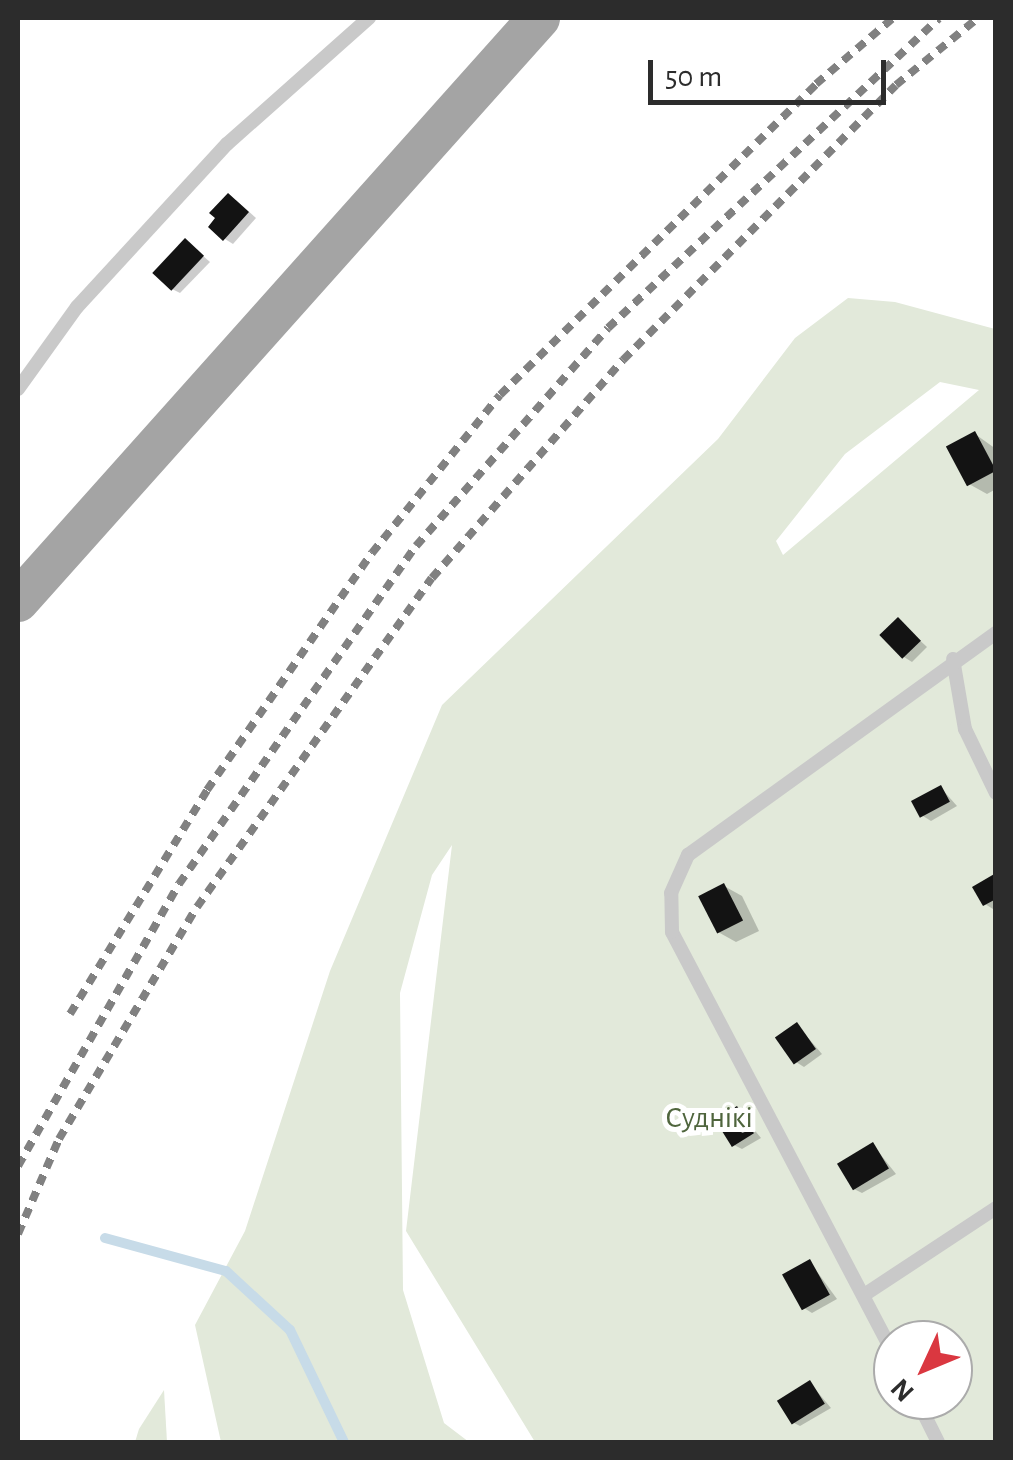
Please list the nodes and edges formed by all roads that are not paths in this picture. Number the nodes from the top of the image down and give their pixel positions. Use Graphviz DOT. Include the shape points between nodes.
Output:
graph roads {
  1 [pos="369,18"];
  2 [pos="539,18"];
  3 [pos="18,389"];
  4 [pos="18,600"];
  5 [pos="996,633"];
  6 [pos="953,658"];
  7 [pos="996,793"];
  8 [pos="996,1208"];
  9 [pos="864,1294"];
  10 [pos="877,1320"];
  1 -- 3 [label="lane" via="227,144 77,307"];
  2 -- 4 [label="main road"];
  5 -- 6 [label="lane"];
  6 -- 7 [label="lane" via="965,729"];
  6 -- 9 [label="lane" via="688,854 671,893 672,932"];
  8 -- 9 [label="lane"];
  9 -- 10 [label="lane"];
}
